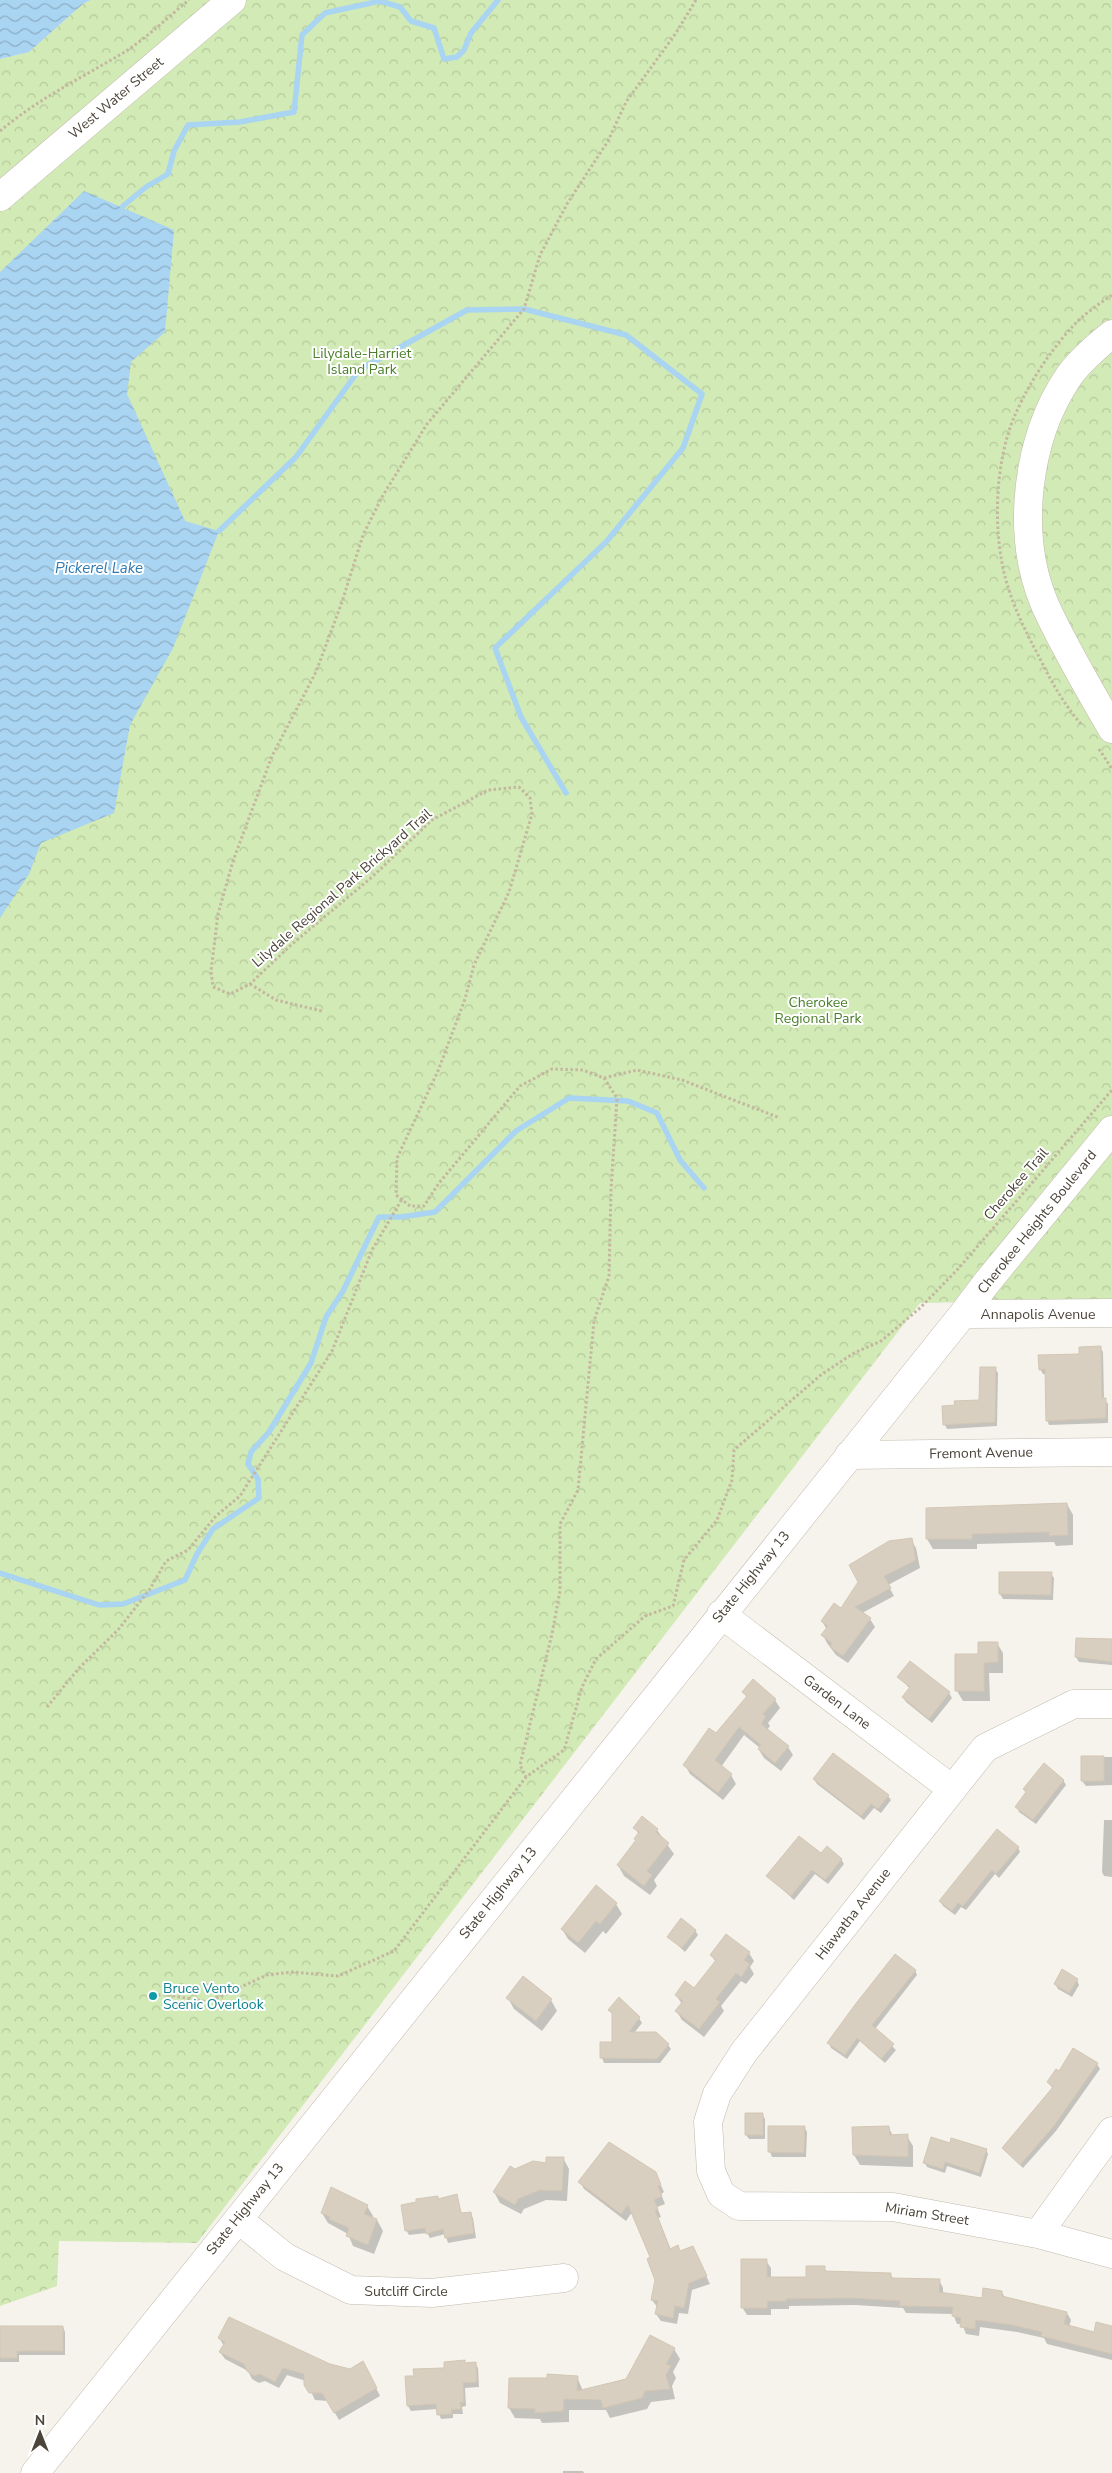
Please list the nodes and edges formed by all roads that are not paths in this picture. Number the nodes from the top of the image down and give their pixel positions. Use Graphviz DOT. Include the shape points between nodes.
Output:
graph roads {
  1 [pos="232,0"];
  2 [pos="0,197"];
  3 [pos="1112,334"];
  4 [pos="1112,729"];
  5 [pos="1112,1130"];
  6 [pos="1112,1313"];
  7 [pos="963,1314"];
  8 [pos="1112,1452"];
  9 [pos="849,1455"];
  10 [pos="721,1614"];
  11 [pos="1112,1704"];
  12 [pos="952,1788"];
  13 [pos="1112,2131"];
  14 [pos="738,2206"];
  15 [pos="238,2219"];
  16 [pos="1038,2234"];
  17 [pos="1112,2254"];
  18 [pos="564,2278"];
  19 [pos="35,2473"];
  1 -- 2 [label="street, West Water Street"];
  3 -- 4 [label="street" via="1069,376 1041,430 1027,504 1031,552 1045,604"];
  5 -- 7 [label="street, Cherokee Heights Boulevard"];
  6 -- 7 [label="street, Annapolis Avenue"];
  7 -- 9 [label="street, State Highway 13"];
  8 -- 9 [label="street, Fremont Avenue"];
  9 -- 10 [label="street, State Highway 13"];
  10 -- 12 [label="street, Garden Lane"];
  10 -- 15 [label="street, State Highway 13"];
  11 -- 12 [label="street, Hiawatha Avenue" via="1074,1704 985,1748"];
  12 -- 14 [label="street, Hiawatha Avenue" via="744,2052 717,2094 708,2122 711,2171 721,2194"];
  13 -- 16 [label="street"];
  14 -- 16 [label="street, Miriam Street" via="894,2207"];
  15 -- 18 [label="street, Sutcliff Circle" via="285,2257 351,2290 432,2293"];
  15 -- 19 [label="street, State Highway 13"];
  16 -- 17 [label="street, Miriam Street"];
}
